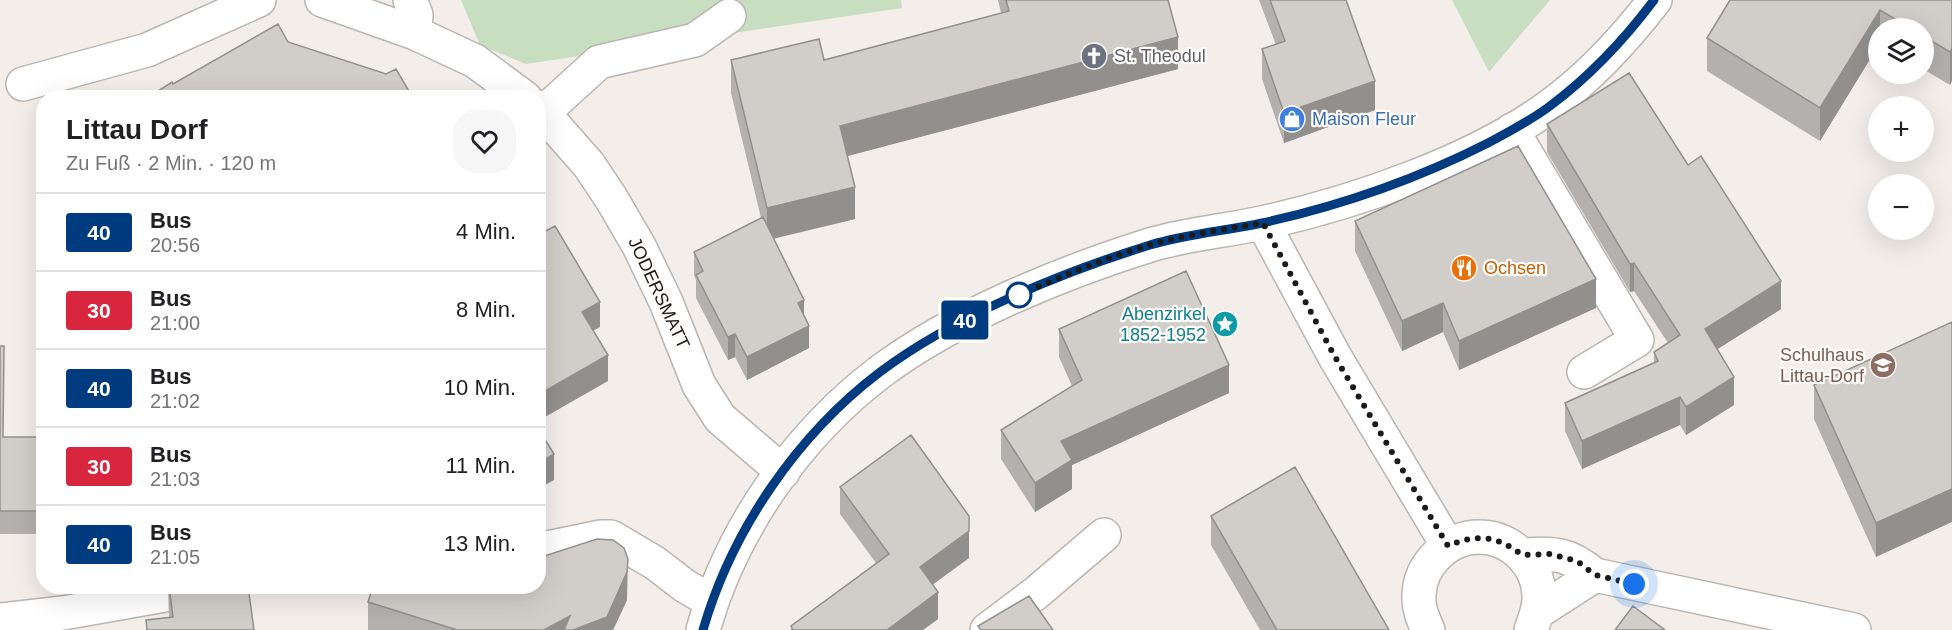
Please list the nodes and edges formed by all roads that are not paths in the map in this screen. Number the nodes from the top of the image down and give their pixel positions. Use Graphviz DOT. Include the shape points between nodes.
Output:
graph roads {
  1 [pos="259,0"];
  2 [pos="322,0"];
  3 [pos="410,0"];
  4 [pos="1654,0"];
  5 [pos="729,16"];
  6 [pos="415,33"];
  7 [pos="23,84"];
  8 [pos="514,90"];
  9 [pos="546,99"];
  10 [pos="546,117"];
  11 [pos="1512,130"];
  12 [pos="1263,223"];
  13 [pos="1584,372"];
  14 [pos="783,472"];
  15 [pos="1104,535"];
  16 [pos="1448,546"];
  17 [pos="546,548"];
  18 [pos="1522,555"];
  19 [pos="1595,575"];
  20 [pos="181,594"];
  21 [pos="707,616"];
  22 [pos="0,620"];
  23 [pos="65,621"];
  24 [pos="1534,621"];
  25 [pos="987,630"];
  26 [pos="1428,630"];
  27 [pos="1854,630"];
  1 -- 7 [label="street" via="147,50"];
  2 -- 6 [label="street, JODERSMATT"];
  3 -- 6 [label="street" via="416,15"];
  4 -- 11 [label="street" via="1619,44 1572,89"];
  5 -- 9 [label="street" via="695,40 599,62"];
  6 -- 8 [label="street, JODERSMATT" via="475,61"];
  10 -- 14 [label="street, JODERSMATT" via="589,165 639,246 699,385 720,418"];
  11 -- 12 [label="street" via="1377,191"];
  11 -- 13 [label="street" via="1638,340"];
  12 -- 14 [label="street" via="1152,244 1098,262 977,313 924,342 855,392"];
  12 -- 16 [label="street" via="1335,357"];
  14 -- 21 [label="street" via="743,534"];
  15 -- 25 [label="street"];
  16 -- 18 [label="street" via="1479,537 1510,545"];
  16 -- 26 [label="street" via="1433,558 1423,575 1419,594"];
  17 -- 21 [label="street" via="611,537 685,586"];
  18 -- 19 [label="street" via="1550,554 1577,561"];
  18 -- 24 [label="street" via="1538,581 1540,596"];
  19 -- 24 [label="street"];
  19 -- 27 [label="street"];
  20 -- 23 [label="street"];
  22 -- 23 [label="street"];
}
